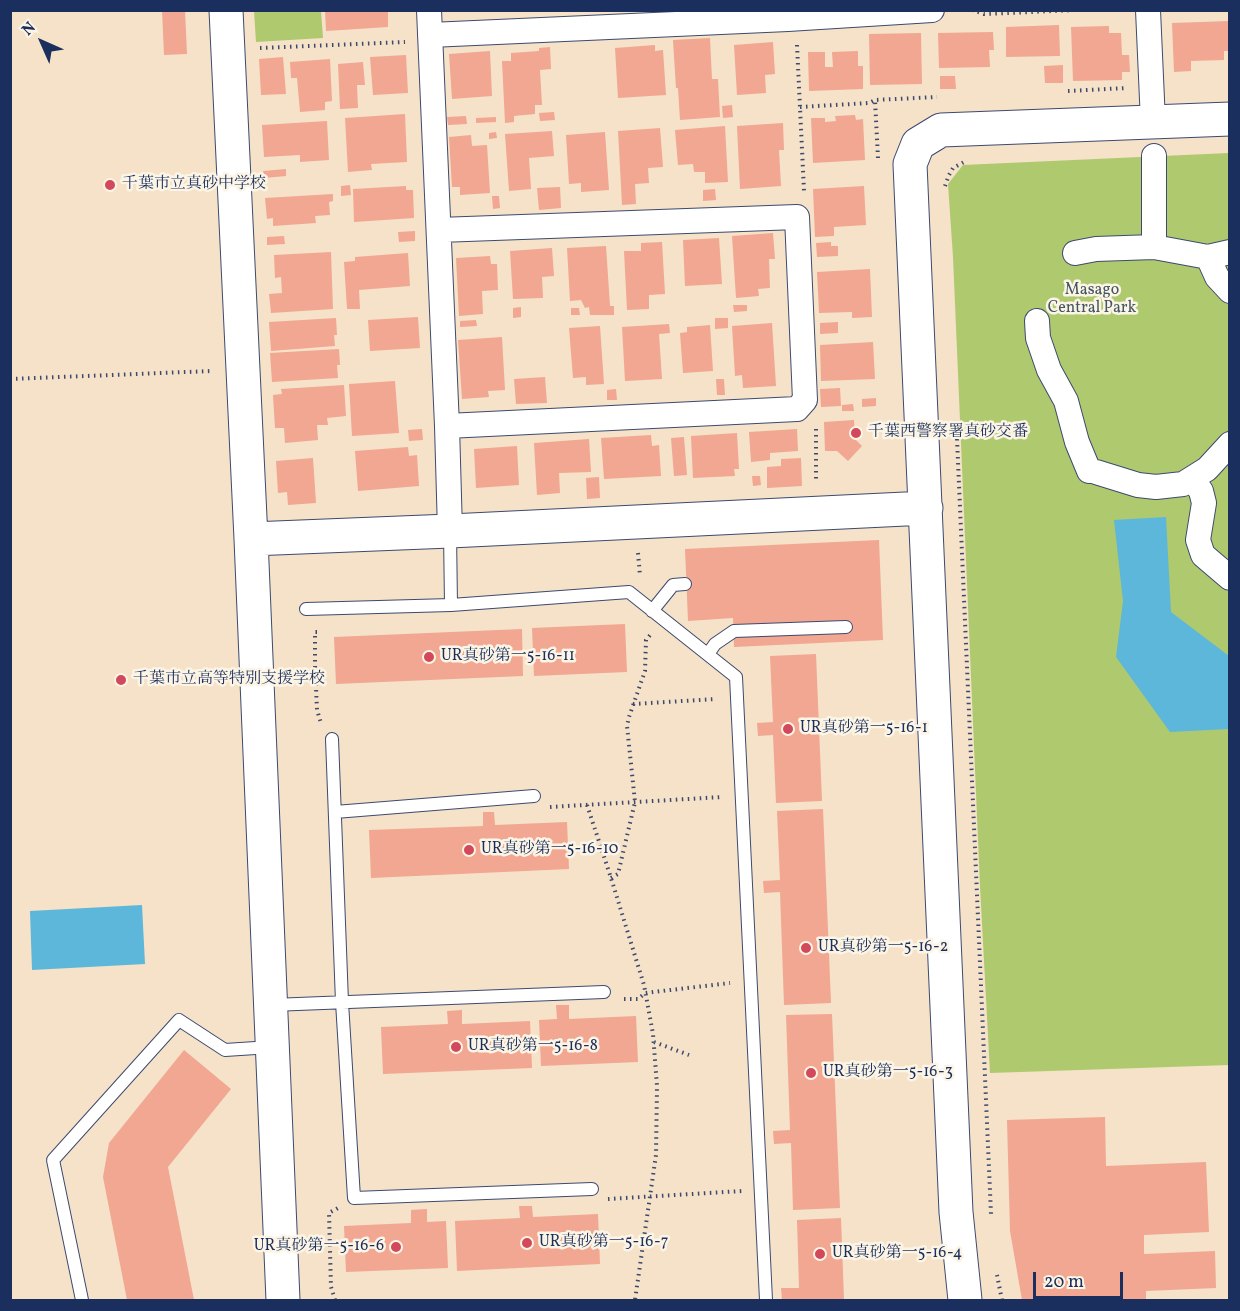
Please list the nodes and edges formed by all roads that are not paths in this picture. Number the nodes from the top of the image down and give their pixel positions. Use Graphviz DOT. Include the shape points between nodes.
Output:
graph roads {
  1 [pos="226,10"];
  2 [pos="429,10"];
  3 [pos="932,10"];
  4 [pos="1148,10"];
  5 [pos="790,16"];
  6 [pos="607,19"];
  7 [pos="430,38"];
  8 [pos="1230,119"];
  9 [pos="1153,122"];
  10 [pos="1154,156"];
  11 [pos="439,230"];
  12 [pos="1154,247"];
  13 [pos="1075,253"];
  14 [pos="1219,254"];
  15 [pos="1230,291"];
  16 [pos="1037,321"];
  17 [pos="447,426"];
  18 [pos="1230,444"];
  19 [pos="1192,479"];
  20 [pos="926,508"];
  21 [pos="450,531"];
  22 [pos="251,539"];
  23 [pos="1230,578"];
  24 [pos="685,584"];
  25 [pos="451,604"];
  26 [pos="306,609"];
  27 [pos="652,611"];
  28 [pos="846,627"];
  29 [pos="708,654"];
  30 [pos="332,739"];
  31 [pos="534,796"];
  32 [pos="335,812"];
  33 [pos="604,992"];
  34 [pos="342,1002"];
  35 [pos="271,1005"];
  36 [pos="272,1047"];
  37 [pos="592,1189"];
  38 [pos="82,1300"];
  39 [pos="283,1300"];
  40 [pos="766,1300"];
  41 [pos="965,1300"];
  1 -- 22 [label="street"];
  2 -- 7 [label="street"];
  3 -- 5 [label="street"];
  4 -- 9 [label="street"];
  5 -- 6 [label="street"];
  6 -- 7 [label="street"];
  7 -- 11 [label="street"];
  8 -- 9 [label="street"];
  9 -- 20 [label="street" via="940,129 918,144 910,164"];
  10 -- 12 [label="street"];
  11 -- 17 [label="street"];
  11 -- 17 [label="street" via="797,217 805,400 797,409"];
  12 -- 13 [label="street"];
  12 -- 14 [label="street"];
  14 -- 15 [label="street" via="1217,277"];
  16 -- 19 [label="street" via="1038,338 1049,370 1092,472 1156,487 1184,484"];
  17 -- 21 [label="street"];
  18 -- 19 [label="street" via="1208,469"];
  19 -- 23 [label="street" via="1201,491 1203,503 1198,540 1203,555"];
  20 -- 21 [label="street"];
  20 -- 41 [label="street" via="956,1200"];
  21 -- 22 [label="street"];
  21 -- 25 [label="lane"];
  22 -- 35 [label="street"];
  24 -- 27 [label="lane" via="673,585"];
  25 -- 26 [label="lane"];
  25 -- 27 [label="lane" via="629,592"];
  27 -- 29 [label="lane"];
  28 -- 29 [label="lane" via="734,631 714,644"];
  29 -- 40 [label="lane" via="736,677"];
  30 -- 32 [label="lane"];
  31 -- 32 [label="lane"];
  32 -- 34 [label="lane"];
  33 -- 34 [label="lane"];
  34 -- 35 [label="lane"];
  34 -- 37 [label="lane" via="354,1198"];
  35 -- 36 [label="street"];
  36 -- 38 [label="lane" via="225,1050 178,1020 53,1160"];
  36 -- 39 [label="street"];
}
